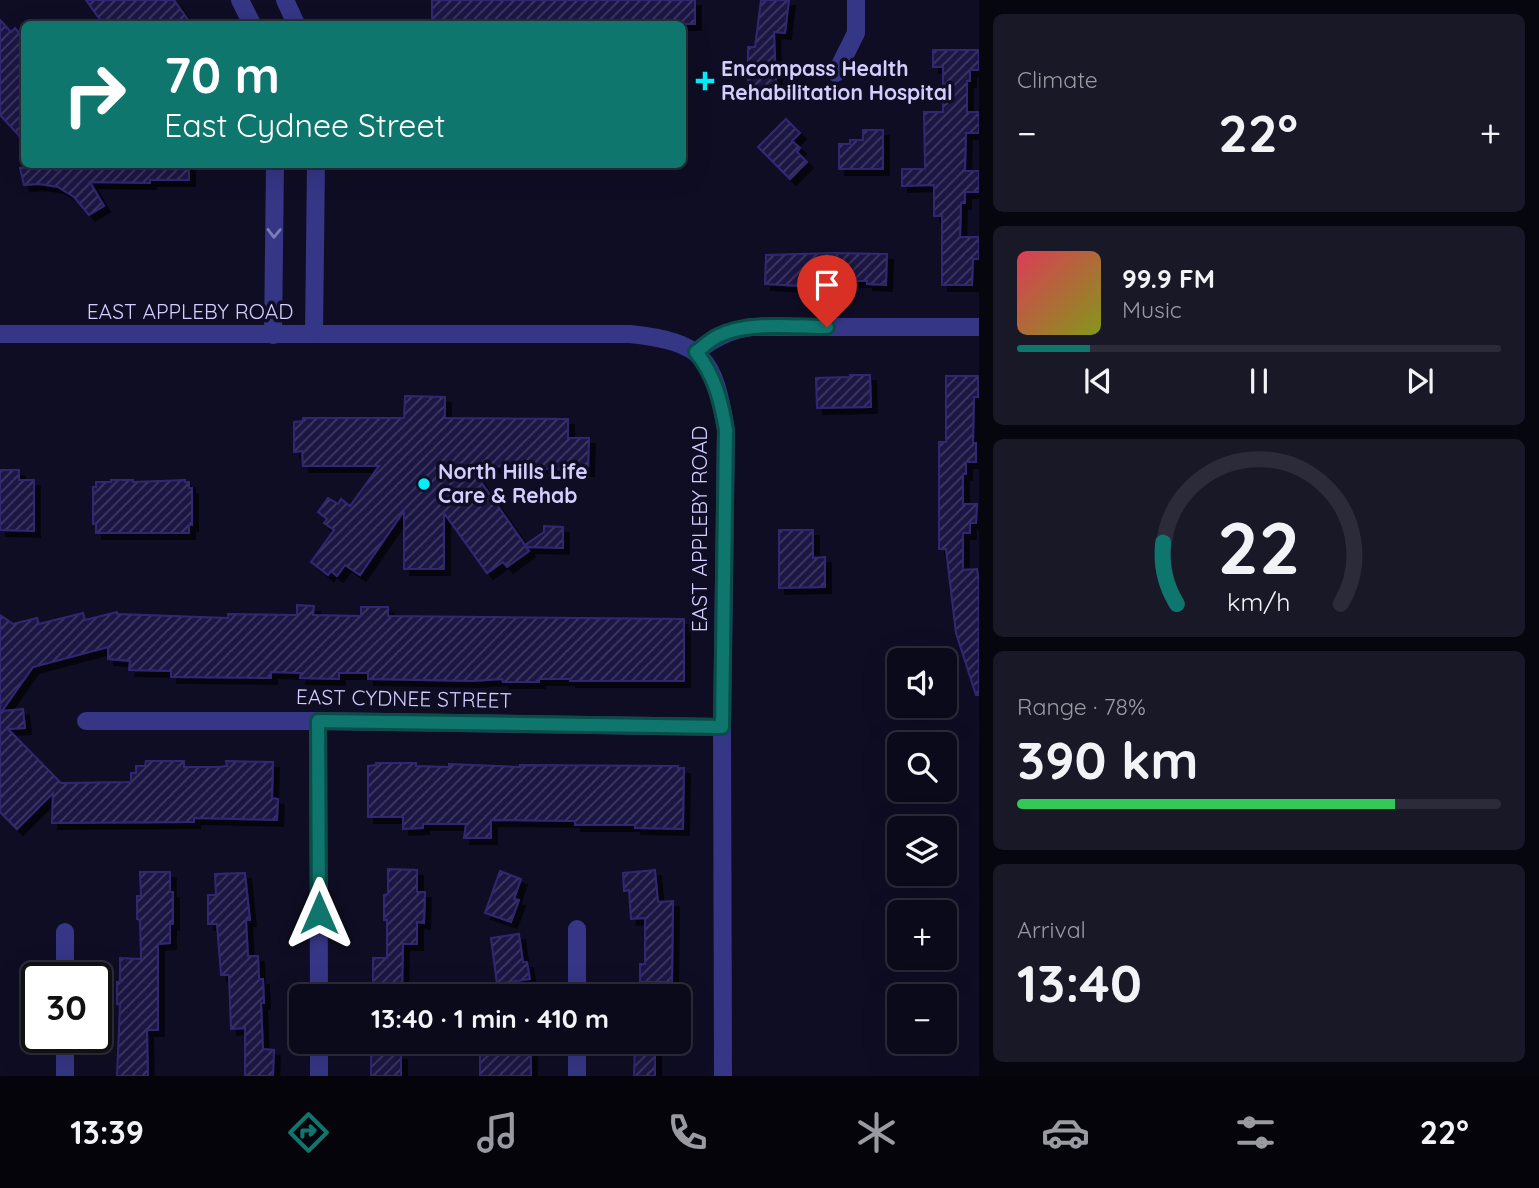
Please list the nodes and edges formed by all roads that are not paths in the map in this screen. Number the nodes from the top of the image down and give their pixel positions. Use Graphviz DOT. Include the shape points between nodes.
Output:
graph roads {
  1 [pos="240,0"];
  2 [pos="285,0"];
  3 [pos="856,0"];
  4 [pos="250,21"];
  5 [pos="295,21"];
  6 [pos="836,73"];
  7 [pos="275,168"];
  8 [pos="316,168"];
  9 [pos="979,327"];
  10 [pos="0,334"];
  11 [pos="314,334"];
  12 [pos="273,335"];
  13 [pos="696,352"];
  14 [pos="86,721"];
  15 [pos="318,721"];
  16 [pos="722,727"];
  17 [pos="577,929"];
  18 [pos="65,932"];
  19 [pos="65,962"];
  20 [pos="319,984"];
  21 [pos="577,984"];
  22 [pos="65,1053"];
  23 [pos="319,1054"];
  24 [pos="577,1054"];
  25 [pos="65,1076"];
  26 [pos="319,1076"];
  27 [pos="577,1076"];
  28 [pos="723,1076"];
  1 -- 4 [label="street"];
  2 -- 5 [label="street"];
  3 -- 6 [label="street" via="856,33"];
  7 -- 12 [label="street, one-way"];
  8 -- 11 [label="street"];
  9 -- 13 [label="street" via="751,327 717,336"];
  10 -- 12 [label="street, EAST APPLEBY ROAD"];
  11 -- 12 [label="street, EAST APPLEBY ROAD"];
  11 -- 13 [label="street, EAST APPLEBY ROAD" via="630,334 678,342"];
  13 -- 16 [label="street, EAST APPLEBY ROAD" via="714,381 726,430"];
  14 -- 15 [label="street, EAST CYDNEE STREET"];
  15 -- 16 [label="street, EAST CYDNEE STREET"];
  15 -- 20 [label="street"];
  16 -- 28 [label="street, EAST APPLEBY ROAD"];
  17 -- 21 [label="street"];
  18 -- 19 [label="street"];
  22 -- 25 [label="street"];
  23 -- 26 [label="street"];
  24 -- 27 [label="street"];
}
